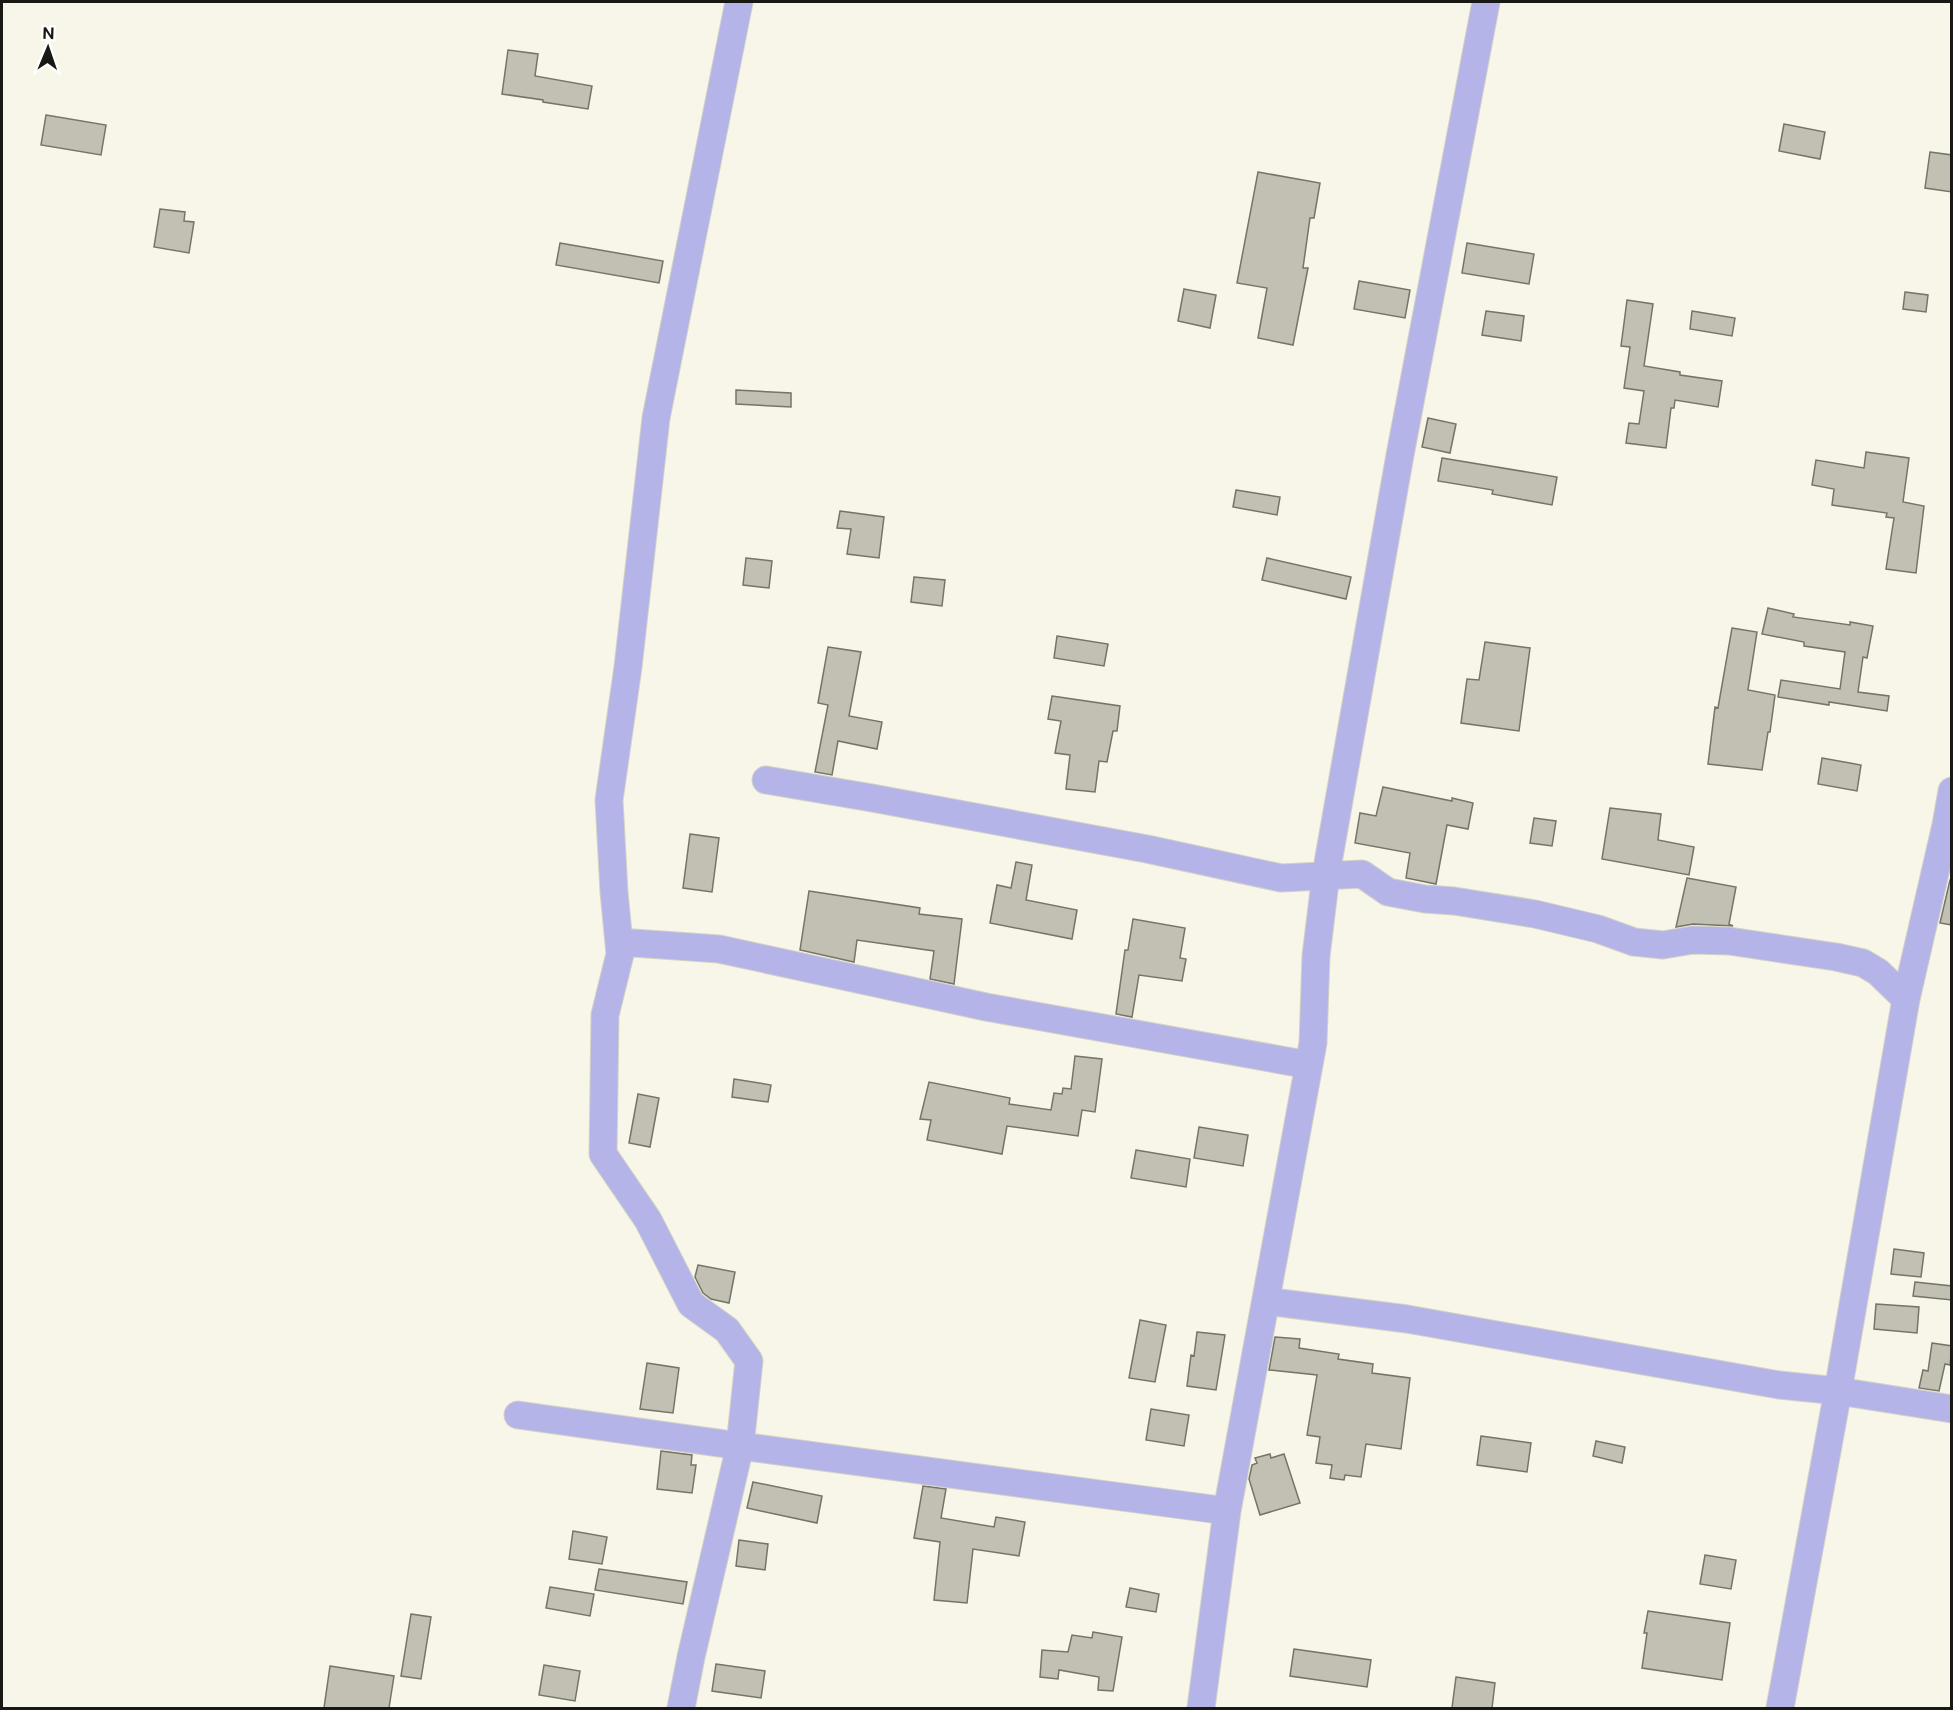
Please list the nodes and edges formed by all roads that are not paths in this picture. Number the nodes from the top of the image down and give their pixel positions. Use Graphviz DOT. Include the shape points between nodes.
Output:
graph roads {
  1 [pos="739,2"];
  2 [pos="1486,2"];
  3 [pos="766,780"];
  4 [pos="1952,791"];
  5 [pos="1949,825"];
  6 [pos="1326,874"];
  7 [pos="619,942"];
  8 [pos="1906,999"];
  9 [pos="1309,1065"];
  10 [pos="1266,1301"];
  11 [pos="1838,1391"];
  12 [pos="1952,1409"];
  13 [pos="518,1415"];
  14 [pos="740,1446"];
  15 [pos="1227,1511"];
  16 [pos="681,1708"];
  17 [pos="1201,1708"];
  18 [pos="1780,1708"];
  1 -- 7 [label="street" via="656,418 609,800"];
  2 -- 6 [label="street" via="1402,443"];
  3 -- 6 [label="street" via="1147,849 1281,878"];
  4 -- 5 [label="street"];
  5 -- 8 [label="street"];
  6 -- 8 [label="street" via="1362,874 1388,892 1535,914 1634,942 1663,945 1693,939 1729,941 1836,957 1863,963 1878,972"];
  6 -- 9 [label="street"];
  7 -- 9 [label="street" via="719,949 986,1007"];
  7 -- 14 [label="street" via="620,954 605,1015 603,1154 648,1220 691,1304 727,1330 749,1361"];
  8 -- 11 [label="street"];
  9 -- 10 [label="street"];
  10 -- 11 [label="street" via="1407,1319 1779,1385"];
  10 -- 15 [label="street"];
  11 -- 12 [label="street"];
  11 -- 18 [label="street"];
  13 -- 14 [label="street"];
  14 -- 15 [label="street"];
  14 -- 16 [label="street"];
  15 -- 17 [label="street"];
}
